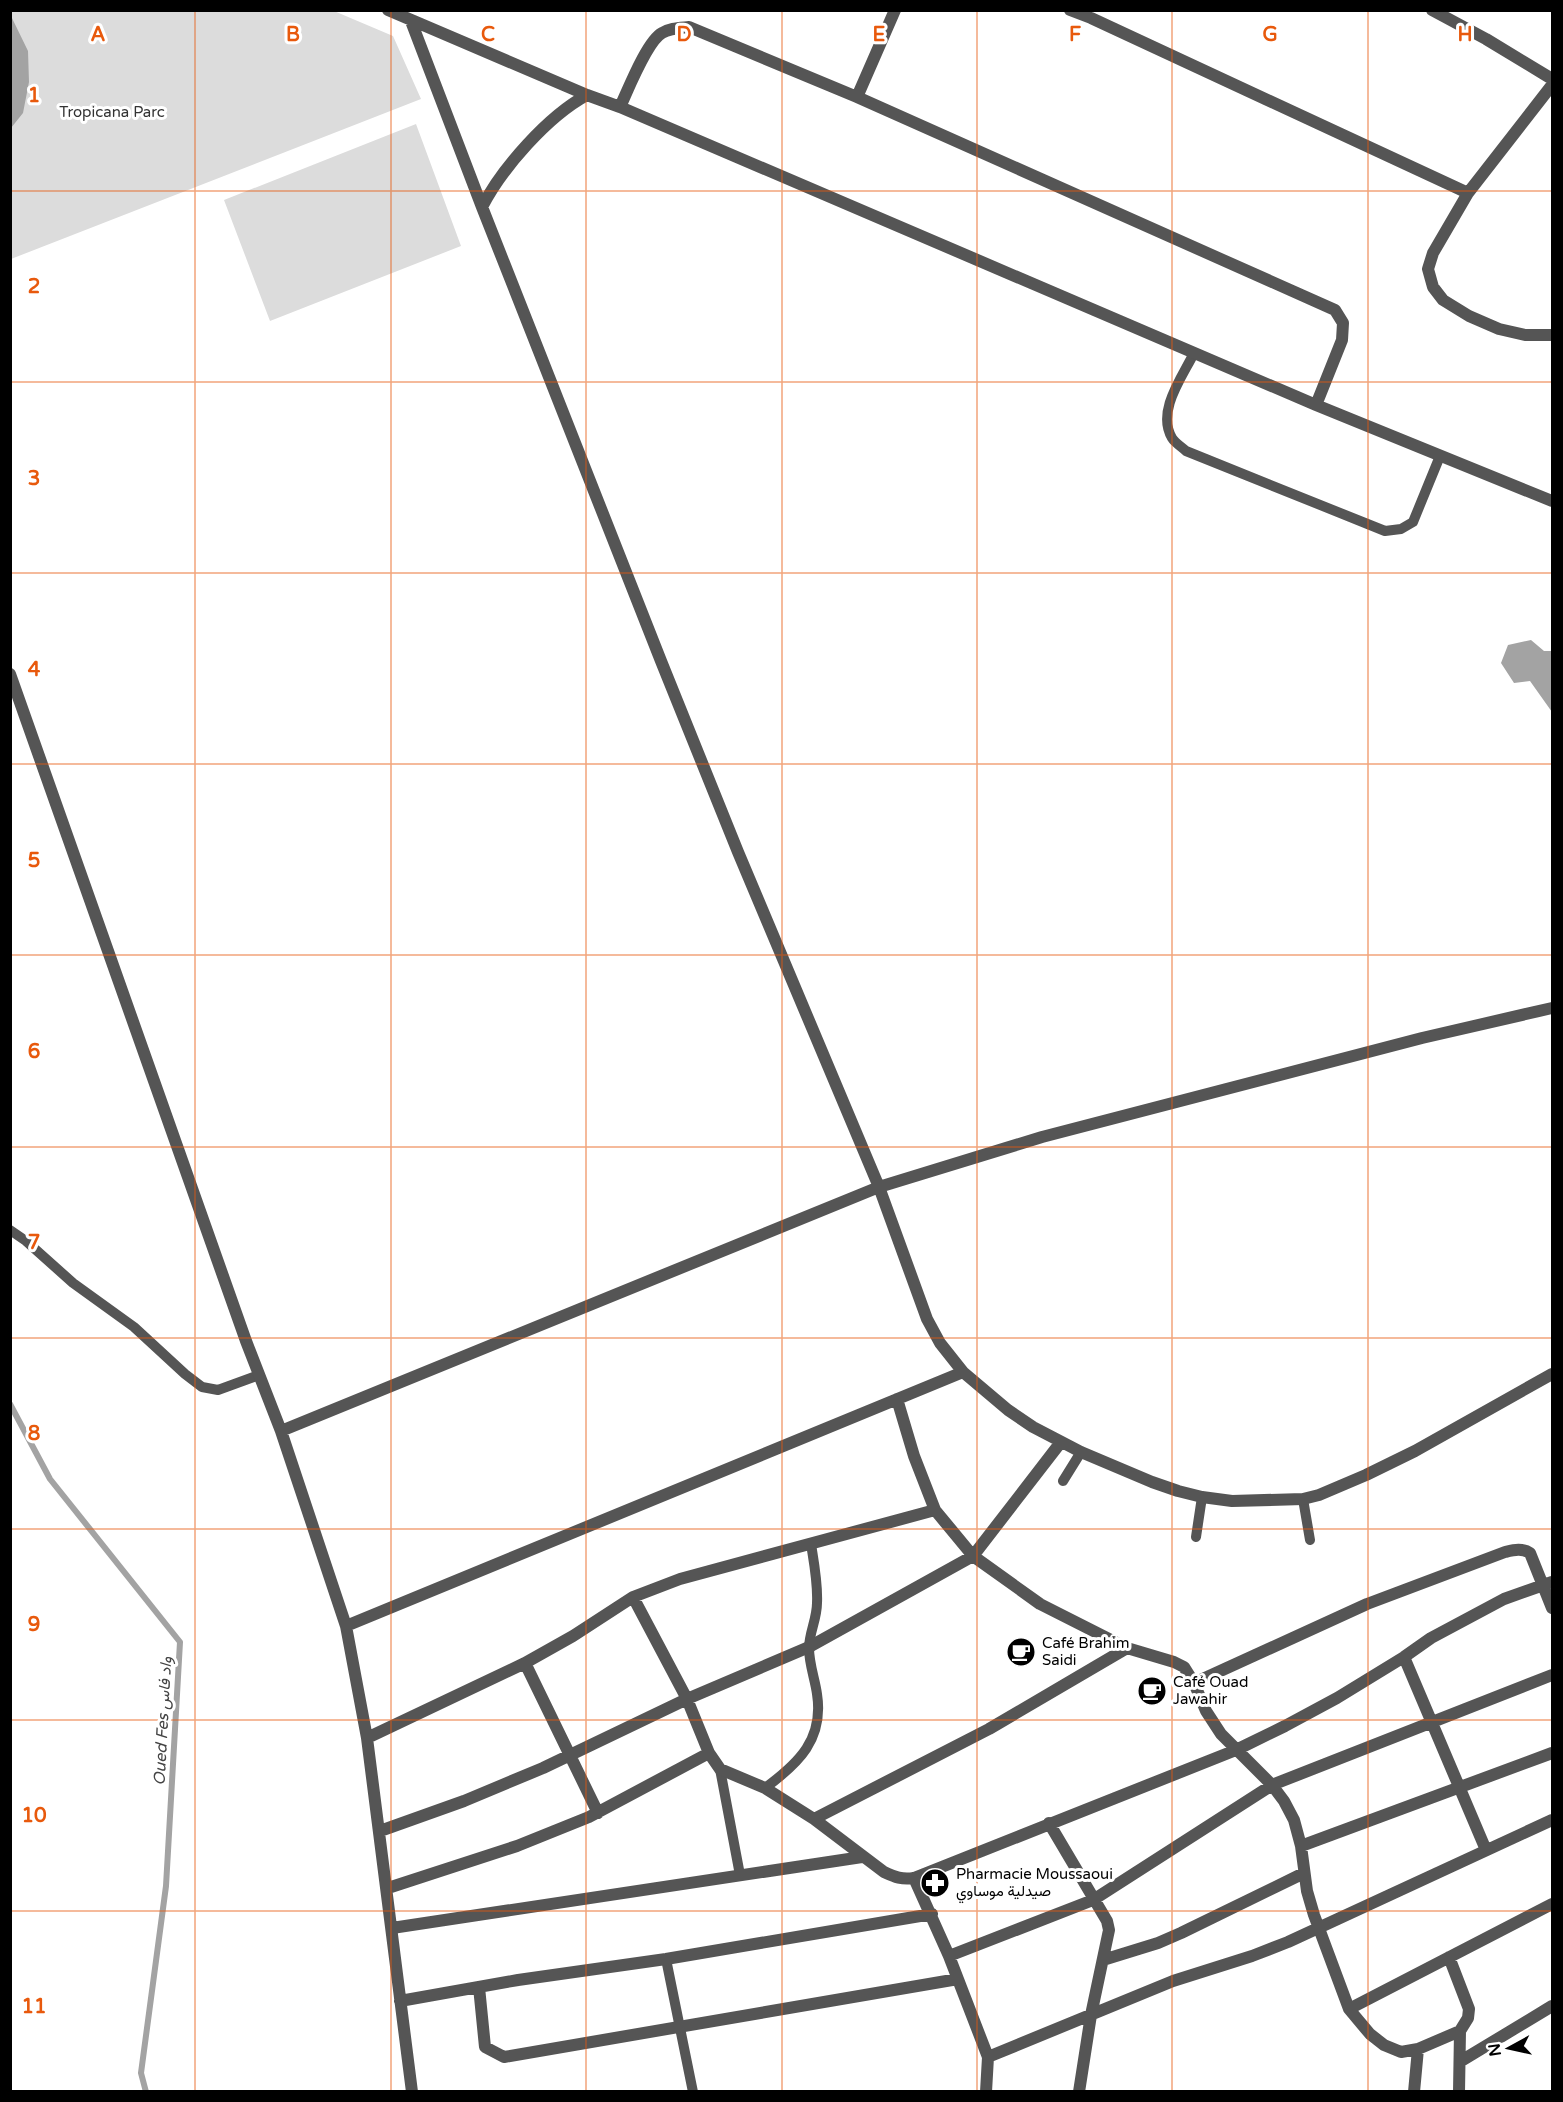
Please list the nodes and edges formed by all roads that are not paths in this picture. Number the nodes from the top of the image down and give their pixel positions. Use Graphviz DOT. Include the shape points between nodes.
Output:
graph roads {
  1 [pos="388,10"];
  2 [pos="895,10"];
  3 [pos="1070,10"];
  4 [pos="1432,10"];
  5 [pos="1094,14"];
  6 [pos="411,21"];
  7 [pos="1552,79"];
  8 [pos="1552,85"];
  9 [pos="587,95"];
  10 [pos="857,97"];
  11 [pos="620,106"];
  12 [pos="1468,193"];
  13 [pos="482,207"];
  14 [pos="1552,335"];
  15 [pos="1194,352"];
  16 [pos="1316,405"];
  17 [pos="1440,456"];
  18 [pos="1552,501"];
  19 [pos="10,674"];
  20 [pos="1552,1008"];
  21 [pos="879,1187"];
  22 [pos="10,1230"];
  23 [pos="963,1372"];
  24 [pos="1552,1374"];
  25 [pos="259,1375"];
  26 [pos="897,1399"];
  27 [pos="281,1431"];
  28 [pos="1061,1442"];
  29 [pos="1081,1452"];
  30 [pos="1063,1481"];
  31 [pos="1202,1497"];
  32 [pos="1303,1499"];
  33 [pos="935,1510"];
  34 [pos="1196,1537"];
  35 [pos="1310,1540"];
  36 [pos="811,1544"];
  37 [pos="973,1556"];
  38 [pos="1548,1583"];
  39 [pos="633,1597"];
  40 [pos="1552,1608"];
  41 [pos="346,1626"];
  42 [pos="809,1647"];
  43 [pos="1127,1648"];
  44 [pos="1404,1657"];
  45 [pos="525,1663"];
  46 [pos="1552,1675"];
  47 [pos="1194,1683"];
  48 [pos="687,1699"];
  49 [pos="1431,1722"];
  50 [pos="367,1738"];
  51 [pos="1236,1750"];
  52 [pos="709,1753"];
  53 [pos="1552,1753"];
  54 [pos="571,1755"];
  55 [pos="720,1769"];
  56 [pos="1272,1785"];
  57 [pos="1458,1787"];
  58 [pos="765,1788"];
  59 [pos="598,1812"];
  60 [pos="814,1819"];
  61 [pos="1552,1820"];
  62 [pos="1049,1823"];
  63 [pos="380,1832"];
  64 [pos="1301,1846"];
  65 [pos="1486,1850"];
  66 [pos="862,1857"];
  67 [pos="1304,1873"];
  68 [pos="740,1875"];
  69 [pos="914,1878"];
  70 [pos="388,1888"];
  71 [pos="1093,1900"];
  72 [pos="1552,1904"];
  73 [pos="932,1914"];
  74 [pos="1319,1927"];
  75 [pos="392,1928"];
  76 [pos="949,1956"];
  77 [pos="1449,1957"];
  78 [pos="666,1959"];
  79 [pos="1103,1960"];
  80 [pos="958,1979"];
  81 [pos="479,1987"];
  82 [pos="400,2001"];
  83 [pos="1552,2007"];
  84 [pos="1349,2009"];
  85 [pos="1091,2014"];
  86 [pos="681,2026"];
  87 [pos="1460,2031"];
  88 [pos="1418,2049"];
  89 [pos="988,2057"];
  90 [pos="1461,2061"];
  91 [pos="412,2091"];
  92 [pos="693,2091"];
  93 [pos="986,2091"];
  94 [pos="1079,2091"];
  95 [pos="1414,2091"];
  96 [pos="1459,2091"];
  1 -- 6 [label="street"];
  2 -- 10 [label="street"];
  3 -- 5 [label="street"];
  4 -- 7 [label="street"];
  5 -- 12 [label="street"];
  6 -- 9 [label="street"];
  6 -- 13 [label="street"];
  8 -- 12 [label="street"];
  9 -- 11 [label="street"];
  9 -- 13 [label="street" via="558,115 522,151 493,185"];
  10 -- 11 [label="street" via="689,27 659,34"];
  10 -- 16 [label="street" via="1335,310 1343,323 1342,340"];
  11 -- 15 [label="street"];
  12 -- 14 [label="street" via="1433,253 1428,269 1433,287 1443,300 1460,311 1499,329"];
  13 -- 21 [label="street" via="734,842"];
  15 -- 16 [label="street"];
  15 -- 17 [label="lane" via="1168,407 1173,438 1186,451 1385,531 1401,530 1413,522"];
  16 -- 17 [label="street"];
  17 -- 18 [label="street"];
  19 -- 25 [label="street"];
  20 -- 21 [label="street" via="1053,1134"];
  21 -- 23 [label="street" via="927,1318 940,1343"];
  21 -- 27 [label="street"];
  22 -- 25 [label="lane" via="134,1327 202,1387 218,1390"];
  23 -- 26 [label="street"];
  23 -- 28 [label="street" via="1008,1410"];
  24 -- 32 [label="street" via="1376,1470 1319,1496"];
  25 -- 27 [label="street"];
  26 -- 33 [label="street"];
  26 -- 41 [label="street"];
  27 -- 41 [label="street"];
  28 -- 29 [label="street"];
  28 -- 37 [label="street"];
  29 -- 30 [label="lane"];
  29 -- 31 [label="street" via="1152,1482"];
  31 -- 32 [label="street" via="1232,1501"];
  31 -- 34 [label="lane"];
  32 -- 35 [label="lane"];
  33 -- 36 [label="street"];
  33 -- 37 [label="street"];
  36 -- 39 [label="street" via="680,1579"];
  36 -- 42 [label="lane" via="817,1603"];
  37 -- 42 [label="street"];
  37 -- 43 [label="street" via="1040,1604"];
  38 -- 40 [label="street"];
  38 -- 44 [label="street" via="1504,1599"];
  38 -- 47 [label="street" via="1530,1553 1518,1549 1505,1552 1367,1604"];
  39 -- 45 [label="street"];
  39 -- 48 [label="street"];
  41 -- 50 [label="street"];
  42 -- 48 [label="street"];
  42 -- 58 [label="lane" via="817,1694 816,1732 790,1769"];
  43 -- 47 [label="street" via="1184,1667"];
  43 -- 60 [label="street" via="989,1729"];
  44 -- 49 [label="street"];
  44 -- 51 [label="street"];
  45 -- 50 [label="street"];
  45 -- 54 [label="street"];
  46 -- 49 [label="street"];
  47 -- 51 [label="street" via="1206,1711"];
  48 -- 52 [label="street"];
  48 -- 54 [label="street"];
  49 -- 56 [label="street"];
  49 -- 57 [label="street"];
  50 -- 63 [label="street"];
  51 -- 56 [label="street"];
  51 -- 62 [label="street"];
  52 -- 55 [label="street"];
  52 -- 59 [label="street"];
  53 -- 57 [label="street"];
  54 -- 59 [label="street"];
  54 -- 63 [label="street"];
  55 -- 58 [label="street"];
  55 -- 68 [label="lane"];
  56 -- 64 [label="street" via="1294,1820"];
  56 -- 71 [label="street"];
  57 -- 64 [label="street"];
  57 -- 65 [label="street"];
  58 -- 60 [label="street"];
  59 -- 70 [label="street" via="517,1846"];
  60 -- 66 [label="street"];
  61 -- 65 [label="street"];
  62 -- 69 [label="street"];
  62 -- 71 [label="street"];
  63 -- 70 [label="street"];
  64 -- 67 [label="street"];
  65 -- 74 [label="street"];
  66 -- 68 [label="street"];
  66 -- 69 [label="street" via="896,1878"];
  67 -- 74 [label="street"];
  67 -- 79 [label="street" via="1158,1943"];
  68 -- 75 [label="street"];
  69 -- 73 [label="street"];
  70 -- 75 [label="street"];
  71 -- 76 [label="street"];
  71 -- 79 [label="street" via="1109,1930"];
  72 -- 77 [label="street"];
  73 -- 76 [label="street"];
  73 -- 78 [label="street"];
  74 -- 84 [label="street"];
  74 -- 85 [label="street" via="1252,1956 1173,1981"];
  75 -- 82 [label="street"];
  76 -- 80 [label="street"];
  77 -- 84 [label="street"];
  77 -- 87 [label="street" via="1469,2009"];
  78 -- 81 [label="street"];
  78 -- 86 [label="lane"];
  79 -- 85 [label="street"];
  80 -- 86 [label="street"];
  80 -- 89 [label="street"];
  81 -- 82 [label="street"];
  81 -- 86 [label="street" via="485,2047 504,2057"];
  82 -- 91 [label="street"];
  83 -- 90 [label="street"];
  84 -- 88 [label="street" via="1384,2045 1401,2052"];
  85 -- 89 [label="street"];
  85 -- 94 [label="street"];
  86 -- 92 [label="lane"];
  87 -- 88 [label="street"];
  87 -- 90 [label="street"];
  88 -- 95 [label="street"];
  89 -- 93 [label="street"];
  90 -- 96 [label="street"];
}
